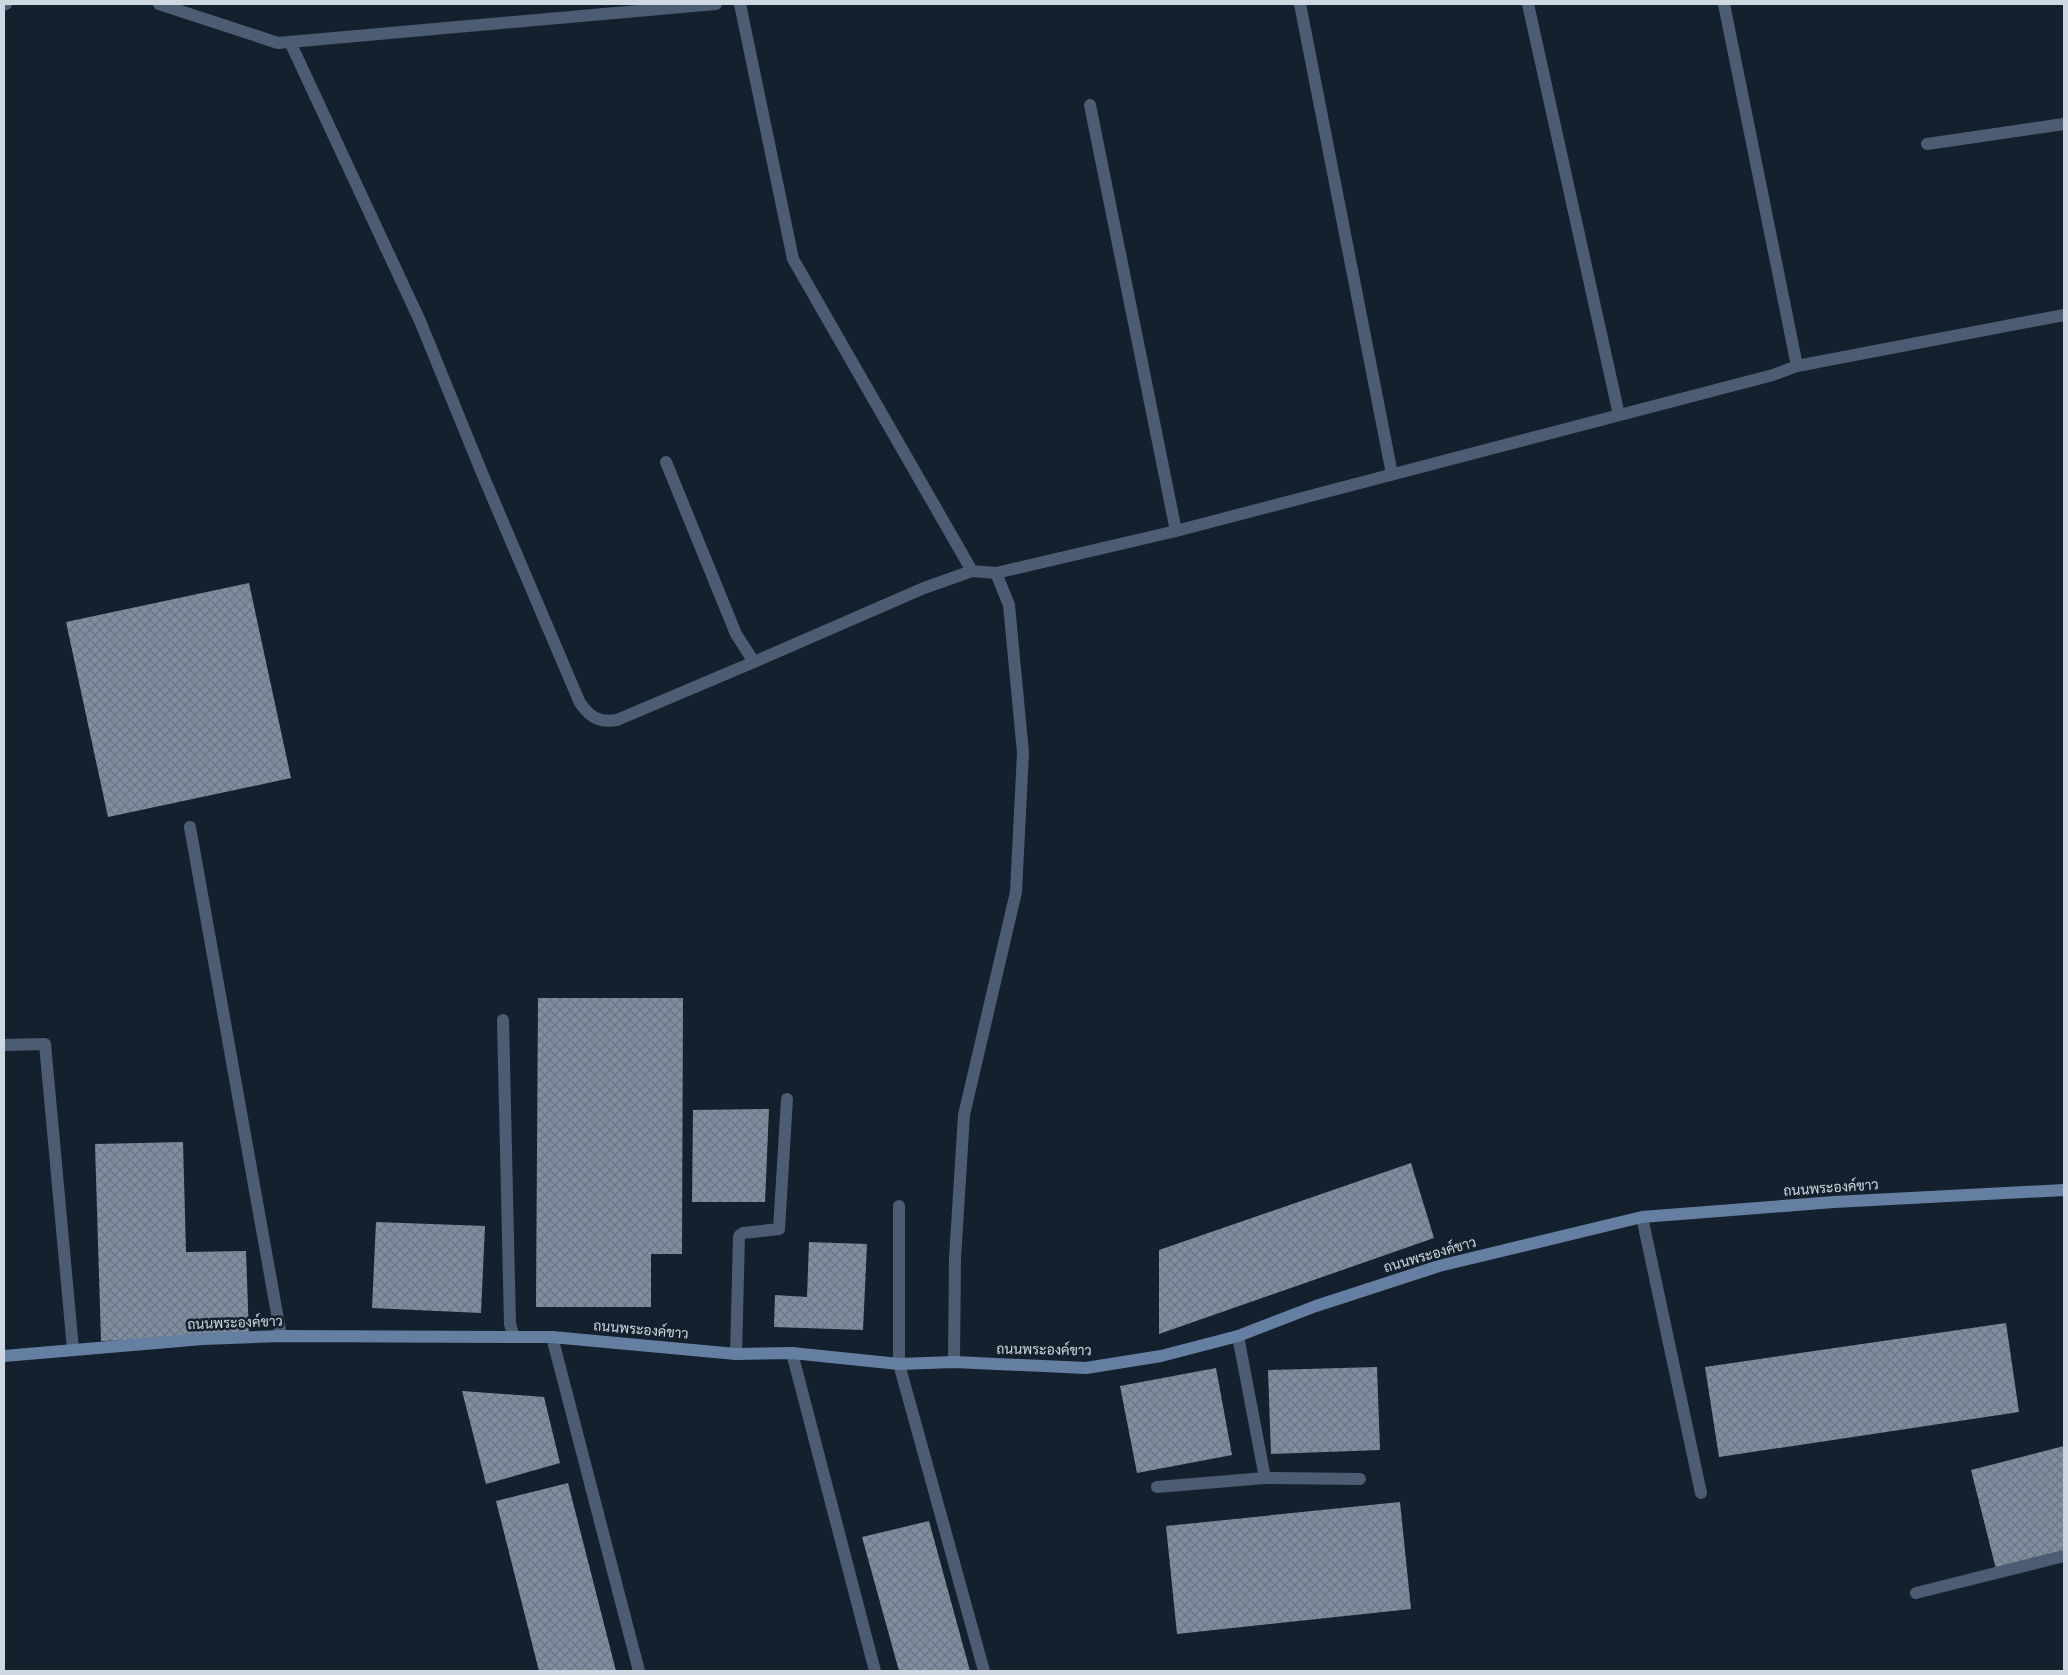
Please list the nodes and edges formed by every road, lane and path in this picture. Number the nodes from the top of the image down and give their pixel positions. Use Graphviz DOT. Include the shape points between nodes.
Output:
graph roads {
  1 [pos="159,4"];
  2 [pos="716,4"];
  3 [pos="740,4"];
  4 [pos="1300,4"];
  5 [pos="1528,4"];
  6 [pos="1724,4"];
  7 [pos="290,42"];
  8 [pos="1090,105"];
  9 [pos="2064,124"];
  10 [pos="1927,144"];
  11 [pos="2064,315"];
  12 [pos="1798,366"];
  13 [pos="1619,415"];
  14 [pos="666,462"];
  15 [pos="1392,474"];
  16 [pos="1176,531"];
  17 [pos="972,571"];
  18 [pos="996,573"];
  19 [pos="754,662"];
  20 [pos="190,827"];
  21 [pos="503,1020"];
  22 [pos="4,1045"];
  23 [pos="787,1099"];
  24 [pos="2064,1190"];
  25 [pos="899,1206"];
  26 [pos="1642,1217"];
  27 [pos="281,1336"];
  28 [pos="1238,1336"];
  29 [pos="514,1337"];
  30 [pos="552,1338"];
  31 [pos="73,1349"];
  32 [pos="792,1353"];
  33 [pos="736,1354"];
  34 [pos="4,1356"];
  35 [pos="954,1362"];
  36 [pos="899,1364"];
  37 [pos="1264,1478"];
  38 [pos="1360,1479"];
  39 [pos="1157,1487"];
  40 [pos="1701,1492"];
  41 [pos="2064,1556"];
  42 [pos="1916,1594"];
  43 [pos="639,1671"];
  44 [pos="875,1671"];
  45 [pos="984,1671"];
  1 -- 7 [label="street" via="278,43"];
  2 -- 7 [label="street"];
  3 -- 17 [label="street" via="793,259"];
  4 -- 15 [label="street"];
  5 -- 13 [label="street"];
  6 -- 12 [label="street"];
  7 -- 19 [label="street" via="420,321 568,675 588,714 607,722 617,720"];
  8 -- 16 [label="street"];
  9 -- 10 [label="street"];
  11 -- 12 [label="street"];
  12 -- 13 [label="street"];
  13 -- 15 [label="street"];
  14 -- 19 [label="street" via="736,634"];
  15 -- 16 [label="street"];
  16 -- 18 [label="street"];
  17 -- 18 [label="street"];
  17 -- 19 [label="street" via="924,588"];
  18 -- 35 [label="street" via="1009,605 1024,753 1016,892 964,1115 955,1258"];
  20 -- 27 [label="street"];
  21 -- 29 [label="street" via="510,1324"];
  22 -- 31 [label="street" via="45,1044"];
  23 -- 33 [label="street" via="779,1229 739,1236"];
  24 -- 26 [label="street, ถนนพระองค์ขาว" via="1834,1202"];
  25 -- 36 [label="street"];
  26 -- 28 [label="street, ถนนพระองค์ขาว" via="1439,1266 1316,1306"];
  26 -- 40 [label="street"];
  27 -- 29 [label="street, ถนนพระองค์ขาว"];
  27 -- 31 [label="street, ถนนพระองค์ขาว" via="203,1338"];
  28 -- 35 [label="street, ถนนพระองค์ขาว" via="1161,1356 1086,1368"];
  28 -- 37 [label="street"];
  29 -- 30 [label="street, ถนนพระองค์ขาว"];
  30 -- 33 [label="street, ถนนพระองค์ขาว"];
  30 -- 43 [label="street"];
  31 -- 34 [label="street, ถนนพระองค์ขาว"];
  32 -- 33 [label="street, ถนนพระองค์ขาว"];
  32 -- 36 [label="street, ถนนพระองค์ขาว"];
  32 -- 44 [label="street"];
  35 -- 36 [label="street, ถนนพระองค์ขาว"];
  36 -- 45 [label="street"];
  37 -- 38 [label="street"];
  37 -- 39 [label="street"];
  41 -- 42 [label="street"];
}
